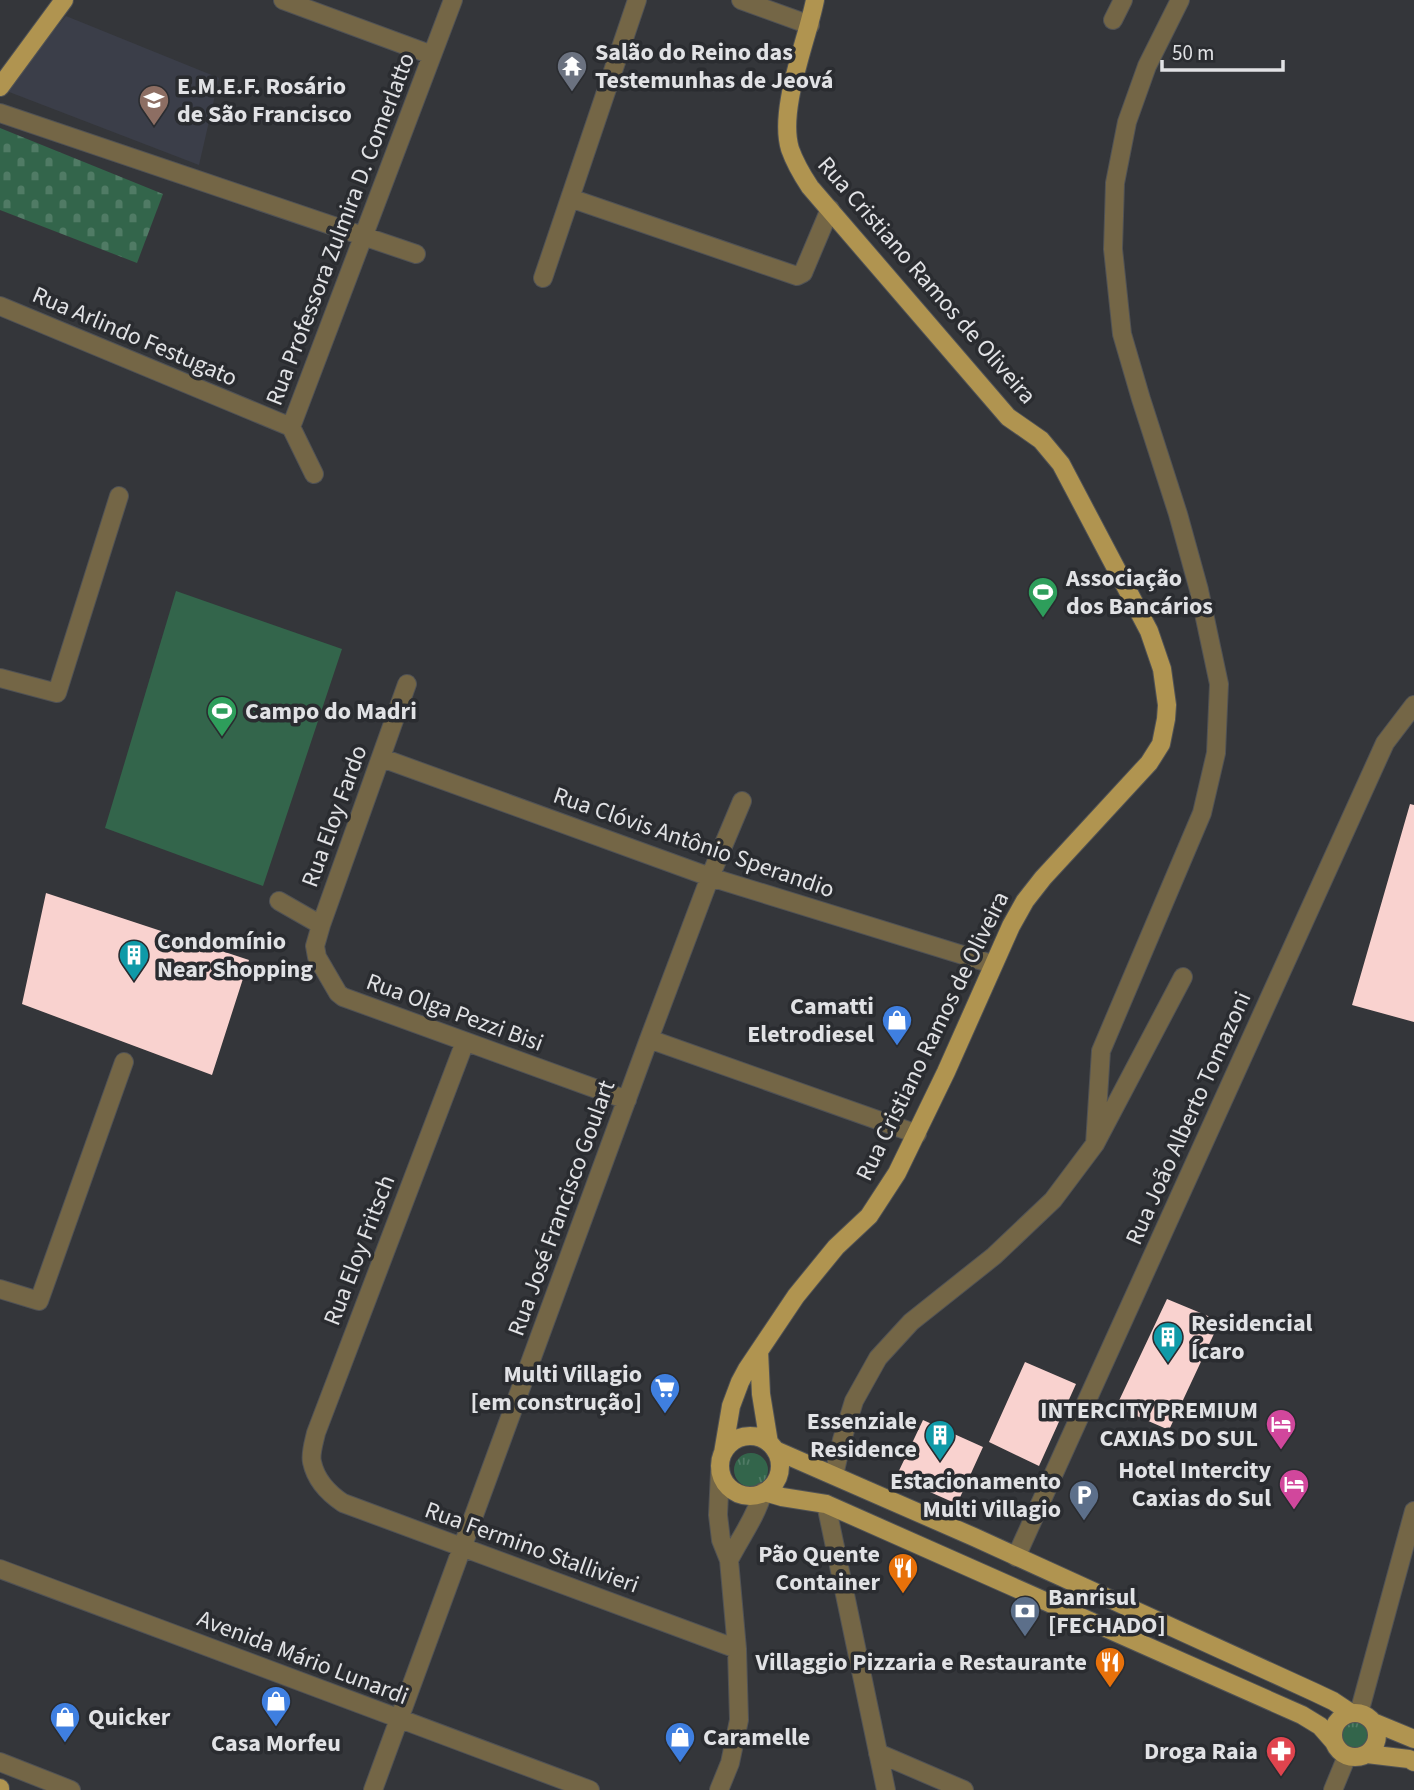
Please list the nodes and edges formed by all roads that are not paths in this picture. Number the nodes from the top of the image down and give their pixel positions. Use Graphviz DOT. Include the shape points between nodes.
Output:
graph roads {
  1 [pos="64,0"];
  2 [pos="283,0"];
  3 [pos="453,0"];
  4 [pos="637,0"];
  5 [pos="741,0"];
  6 [pos="815,0"];
  7 [pos="1123,0"];
  8 [pos="1180,0"];
  9 [pos="1113,20"];
  10 [pos="810,25"];
  11 [pos="432,55"];
  12 [pos="0,88"];
  13 [pos="0,114"];
  14 [pos="570,198"];
  15 [pos="830,209"];
  16 [pos="365,236"];
  17 [pos="416,254"];
  18 [pos="543,278"];
  19 [pos="0,306"];
  20 [pos="291,428"];
  21 [pos="314,474"];
  22 [pos="119,496"];
  23 [pos="0,678"];
  24 [pos="407,684"];
  25 [pos="1414,705"];
  26 [pos="382,758"];
  27 [pos="742,802"];
  28 [pos="709,877"];
  29 [pos="279,901"];
  30 [pos="321,925"];
  31 [pos="992,964"];
  32 [pos="1183,977"];
  33 [pos="649,1039"];
  34 [pos="465,1042"];
  35 [pos="124,1062"];
  36 [pos="627,1100"];
  37 [pos="917,1134"];
  38 [pos="1095,1144"];
  39 [pos="0,1289"];
  40 [pos="759,1351"];
  41 [pos="772,1447"];
  42 [pos="723,1453"];
  43 [pos="720,1472"];
  44 [pos="834,1475"];
  45 [pos="318,1478"];
  46 [pos="764,1492"];
  47 [pos="826,1504"];
  48 [pos="1414,1511"];
  49 [pos="974,1537"];
  50 [pos="462,1548"];
  51 [pos="1016,1556"];
  52 [pos="729,1560"];
  53 [pos="963,1564"];
  54 [pos="0,1569"];
  55 [pos="1124,1606"];
  56 [pos="1112,1631"];
  57 [pos="737,1649"];
  58 [pos="1361,1716"];
  59 [pos="400,1719"];
  60 [pos="1414,1739"];
  61 [pos="1334,1742"];
  62 [pos="878,1754"];
  63 [pos="1367,1754"];
  64 [pos="1347,1756"];
  65 [pos="0,1762"];
  66 [pos="1414,1762"];
  67 [pos="71,1790"];
  68 [pos="373,1790"];
  69 [pos="590,1790"];
  70 [pos="719,1790"];
  71 [pos="886,1790"];
  72 [pos="964,1790"];
  73 [pos="1333,1790"];
  1 -- 12 [label="main road"];
  2 -- 11 [label="street"];
  3 -- 11 [label="street, Rua Professora Zulmira D. Comerlatto"];
  4 -- 14 [label="street"];
  5 -- 10 [label="street"];
  6 -- 10 [label="main road, Rua Cristiano Ramos de Oliveira"];
  7 -- 9 [label="street"];
  8 -- 38 [label="street" via="1147,66 1127,122 1115,183 1113,249 1122,334 1178,514 1219,684 1216,753 1202,813 1101,1051"];
  10 -- 15 [label="main road, Rua Cristiano Ramos de Oliveira" via="787,122 798,169"];
  11 -- 16 [label="street, Rua Professora Zulmira D. Comerlatto"];
  13 -- 16 [label="street"];
  14 -- 15 [label="street" via="797,276 803,273"];
  14 -- 18 [label="street"];
  15 -- 31 [label="main road, Rua Cristiano Ramos de Oliveira" via="1008,417 1041,440 1061,464 1149,631 1162,669 1167,705 1161,744 1025,901"];
  16 -- 17 [label="street"];
  16 -- 20 [label="street, Rua Professora Zulmira D. Comerlatto"];
  19 -- 20 [label="street, Rua Arlindo Festugato"];
  20 -- 21 [label="street, Rua Professora Zulmira D. Comerlatto"];
  22 -- 23 [label="street" via="57,693"];
  24 -- 26 [label="street, Rua Eloy Fardo"];
  25 -- 51 [label="street, Rua João Alberto Tomazoni" via="1385,743"];
  26 -- 28 [label="street, Rua Clóvis Antônio Sperandio"];
  26 -- 30 [label="street, Rua Eloy Fardo"];
  27 -- 28 [label="street, Rua José Francisco Goulart"];
  28 -- 31 [label="street, Rua Clóvis Antônio Sperandio"];
  28 -- 33 [label="street, Rua José Francisco Goulart"];
  29 -- 30 [label="street"];
  30 -- 34 [label="street, Rua Olga Pezzi Bisi" via="317,957 338,993"];
  31 -- 37 [label="main road, Rua Cristiano Ramos de Oliveira"];
  32 -- 38 [label="street"];
  33 -- 36 [label="street, Rua José Francisco Goulart"];
  33 -- 37 [label="street"];
  34 -- 36 [label="street, Rua Olga Pezzi Bisi"];
  34 -- 45 [label="street, Rua Eloy Fritsch" via="316,1433 312,1461"];
  35 -- 39 [label="street" via="38,1301"];
  36 -- 50 [label="street, Rua José Francisco Goulart"];
  37 -- 40 [label="main road, Rua Cristiano Ramos de Oliveira" via="869,1216 796,1296"];
  38 -- 44 [label="street" via="1053,1200 995,1256 911,1322 878,1358 854,1401"];
  40 -- 41 [label="main road" via="761,1394"];
  40 -- 42 [label="main road, Rua Cristiano Ramos de Oliveira" via="731,1406"];
  41 -- 42 [label="main road" via="762,1438 744,1436"];
  41 -- 44 [label="main road"];
  41 -- 46 [label="main road" via="780,1468"];
  42 -- 43 [label="main road"];
  43 -- 46 [label="main road" via="724,1482 742,1495"];
  43 -- 52 [label="street" via="718,1515"];
  44 -- 49 [label="main road"];
  45 -- 50 [label="street, Rua Fermino Stallivieri" via="327,1492 343,1503"];
  46 -- 47 [label="main road"];
  46 -- 52 [label="street"];
  47 -- 53 [label="main road"];
  47 -- 62 [label="street"];
  48 -- 58 [label="street"];
  49 -- 51 [label="main road"];
  49 -- 53 [label="main road"];
  50 -- 57 [label="street, Rua Fermino Stallivieri"];
  50 -- 59 [label="street, Rua José Francisco Goulart"];
  51 -- 55 [label="main road"];
  52 -- 57 [label="street"];
  53 -- 56 [label="main road"];
  54 -- 59 [label="street, Avenida Mário Lunardi"];
  55 -- 56 [label="main road"];
  55 -- 58 [label="main road"];
  56 -- 61 [label="main road" via="1302,1715"];
  57 -- 70 [label="street" via="739,1720"];
  58 -- 60 [label="main road"];
  58 -- 61 [label="main road" via="1344,1716 1334,1727"];
  58 -- 63 [label="main road" via="1378,1735"];
  59 -- 68 [label="street, Rua José Francisco Goulart"];
  59 -- 69 [label="street, Avenida Mário Lunardi"];
  61 -- 64 [label="main road"];
  62 -- 71 [label="street"];
  62 -- 72 [label="street"];
  63 -- 64 [label="main road"];
  63 -- 66 [label="main road"];
  64 -- 73 [label="street"];
  65 -- 67 [label="street"];
}
